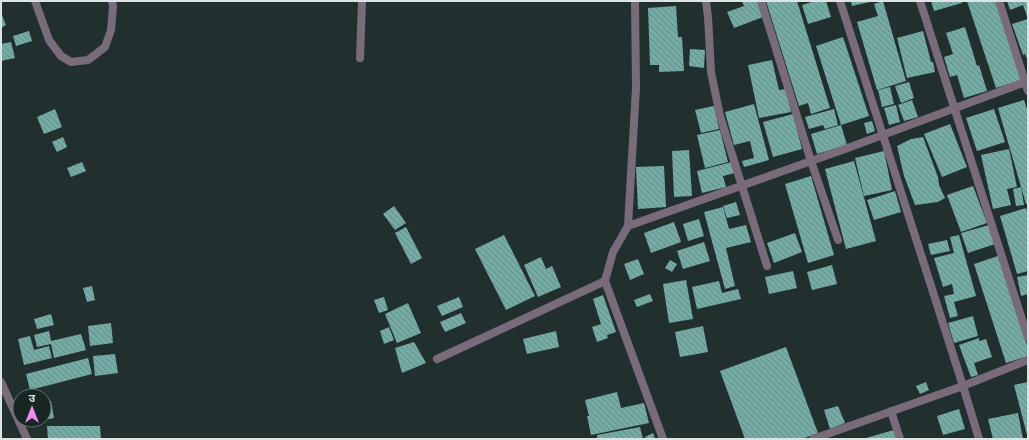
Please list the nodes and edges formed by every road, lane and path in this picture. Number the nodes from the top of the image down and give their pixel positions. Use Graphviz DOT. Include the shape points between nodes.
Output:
graph roads {
  1 [pos="35,1"];
  2 [pos="112,1"];
  3 [pos="362,1"];
  4 [pos="635,1"];
  5 [pos="706,1"];
  6 [pos="761,1"];
  7 [pos="840,1"];
  8 [pos="920,1"];
  9 [pos="998,1"];
  10 [pos="360,58"];
  11 [pos="1026,81"];
  12 [pos="1028,91"];
  13 [pos="954,107"];
  14 [pos="882,134"];
  15 [pos="811,161"];
  16 [pos="741,185"];
  17 [pos="628,226"];
  18 [pos="838,240"];
  19 [pos="768,266"];
  20 [pos="605,281"];
  21 [pos="1028,338"];
  22 [pos="437,359"];
  23 [pos="1028,360"];
  24 [pos="2,384"];
  25 [pos="963,386"];
  26 [pos="891,411"];
  27 [pos="818,438"];
  28 [pos="27,439"];
  29 [pos="663,439"];
  30 [pos="900,439"];
  31 [pos="979,439"];
  1 -- 2 [label="street" via="49,40 61,56 71,62 88,60 105,47 111,30"];
  3 -- 10 [label="street"];
  4 -- 17 [label="street" via="636,88"];
  5 -- 16 [label="street" via="711,72 720,116"];
  6 -- 15 [label="street"];
  7 -- 14 [label="street"];
  8 -- 13 [label="street"];
  9 -- 11 [label="street"];
  11 -- 12 [label="street"];
  11 -- 13 [label="street"];
  13 -- 14 [label="street"];
  13 -- 21 [label="street"];
  14 -- 15 [label="street"];
  14 -- 25 [label="street"];
  15 -- 16 [label="street"];
  15 -- 18 [label="street"];
  16 -- 17 [label="street"];
  16 -- 19 [label="street"];
  17 -- 20 [label="street" via="613,252"];
  20 -- 22 [label="street"];
  20 -- 29 [label="street"];
  23 -- 25 [label="street"];
  24 -- 28 [label="street"];
  25 -- 26 [label="street"];
  25 -- 31 [label="street"];
  26 -- 27 [label="street"];
  26 -- 30 [label="street"];
}
